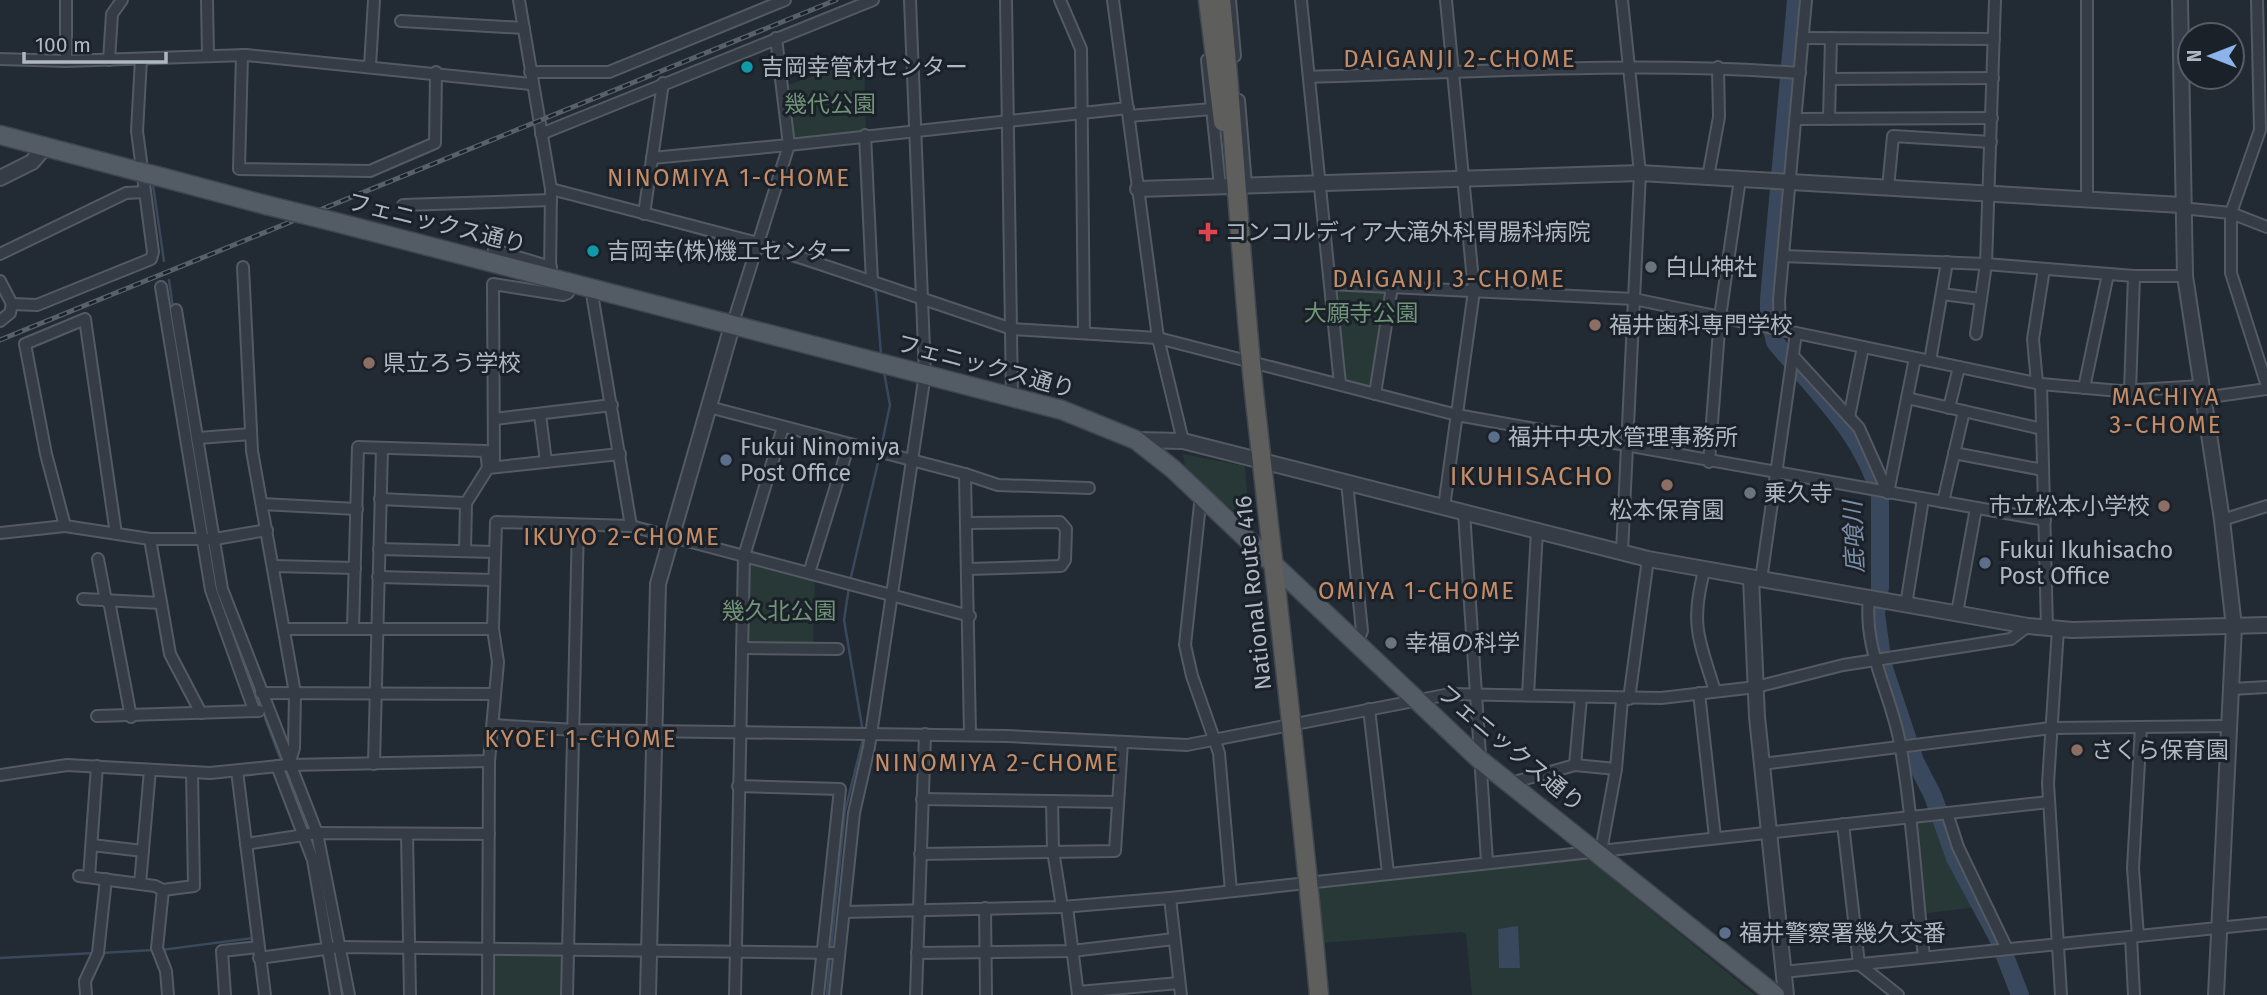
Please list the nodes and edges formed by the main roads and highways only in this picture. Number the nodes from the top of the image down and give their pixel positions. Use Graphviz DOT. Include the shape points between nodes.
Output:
graph roads {
  1 [pos="1215,3"];
  2 [pos="0,135"];
  3 [pos="1274,564"];
  4 [pos="1319,995"];
  5 [pos="1775,995"];
  1 -- 3 [label="highway, National Route 416" via="1219,97 1234,186"];
  2 -- 3 [label="main road, フェニックス通り, bridge" via="266,205 550,272 571,283 1076,415 1136,440"];
  3 -- 4 [label="highway, National Route 416"];
  3 -- 5 [label="main road, フェニックス通り" via="1479,759"];
}
